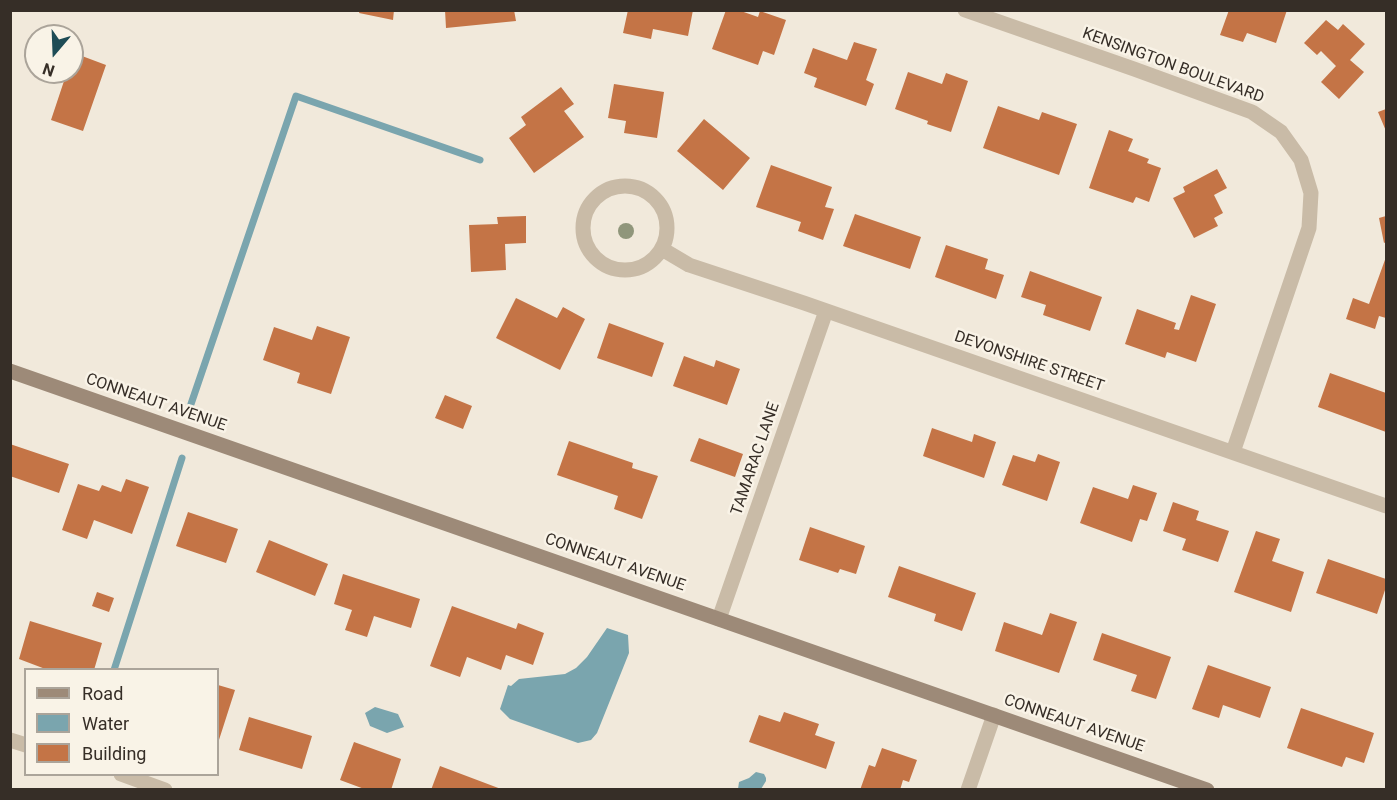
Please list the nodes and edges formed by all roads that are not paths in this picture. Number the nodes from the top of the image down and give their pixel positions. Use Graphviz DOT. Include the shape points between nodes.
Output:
graph roads {
  1 [pos="965,10"];
  2 [pos="989,14"];
  3 [pos="662,249"];
  4 [pos="826,311"];
  5 [pos="10,371"];
  6 [pos="1233,452"];
  7 [pos="1386,506"];
  8 [pos="719,619"];
  9 [pos="994,715"];
  10 [pos="127,776"];
  11 [pos="165,789"];
  12 [pos="968,789"];
  13 [pos="1207,789"];
  1 -- 2 [label="street, KENSINGTON BOULEVARD"];
  2 -- 6 [label="street, KENSINGTON BOULEVARD" via="1252,112 1281,132 1301,160 1311,193 1309,228"];
  3 -- 3 [label="street" via="667,222 656,198 645,190 632,186 605,190 587,210 583,224 590,251 613,268 641,267"];
  3 -- 4 [label="street, DEVONSHIRE STREET" via="689,265"];
  4 -- 6 [label="street, DEVONSHIRE STREET"];
  4 -- 8 [label="street, TAMARAC LANE"];
  5 -- 8 [label="street, CONNEAUT AVENUE"];
  6 -- 7 [label="street, DEVONSHIRE STREET"];
  8 -- 9 [label="street, CONNEAUT AVENUE"];
  9 -- 12 [label="street"];
  9 -- 13 [label="street, CONNEAUT AVENUE"];
  10 -- 11 [label="street"];
}
